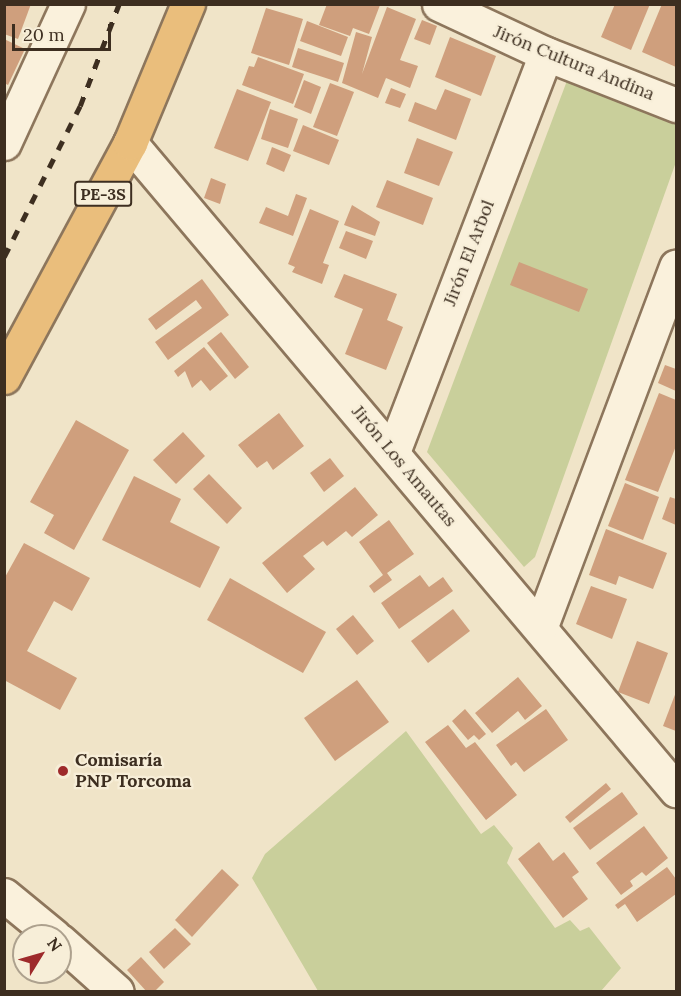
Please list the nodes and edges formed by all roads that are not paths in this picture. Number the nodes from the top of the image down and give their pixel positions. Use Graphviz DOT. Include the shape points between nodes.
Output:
graph roads {
  1 [pos="68,4"];
  2 [pos="188,4"];
  3 [pos="440,4"];
  4 [pos="546,54"];
  5 [pos="676,105"];
  6 [pos="4,143"];
  7 [pos="130,143"];
  8 [pos="676,266"];
  9 [pos="4,377"];
  10 [pos="393,452"];
  11 [pos="542,626"];
  12 [pos="676,790"];
  13 [pos="4,895"];
  14 [pos="39,924"];
  15 [pos="72,952"];
  16 [pos="117,992"];
  1 -- 6 [label="street"];
  2 -- 7 [label="highway, PE-3S"];
  3 -- 4 [label="street, Jirón Cultura Andina"];
  4 -- 5 [label="street, Jirón Cultura Andina"];
  4 -- 10 [label="street, Jirón El Arbol"];
  7 -- 9 [label="highway, PE-3S"];
  7 -- 10 [label="street, Jirón Los Amautas"];
  8 -- 11 [label="street"];
  10 -- 11 [label="street, Jirón Los Amautas"];
  11 -- 12 [label="street, Jirón Los Amautas"];
  13 -- 14 [label="street"];
  15 -- 16 [label="street"];
}
